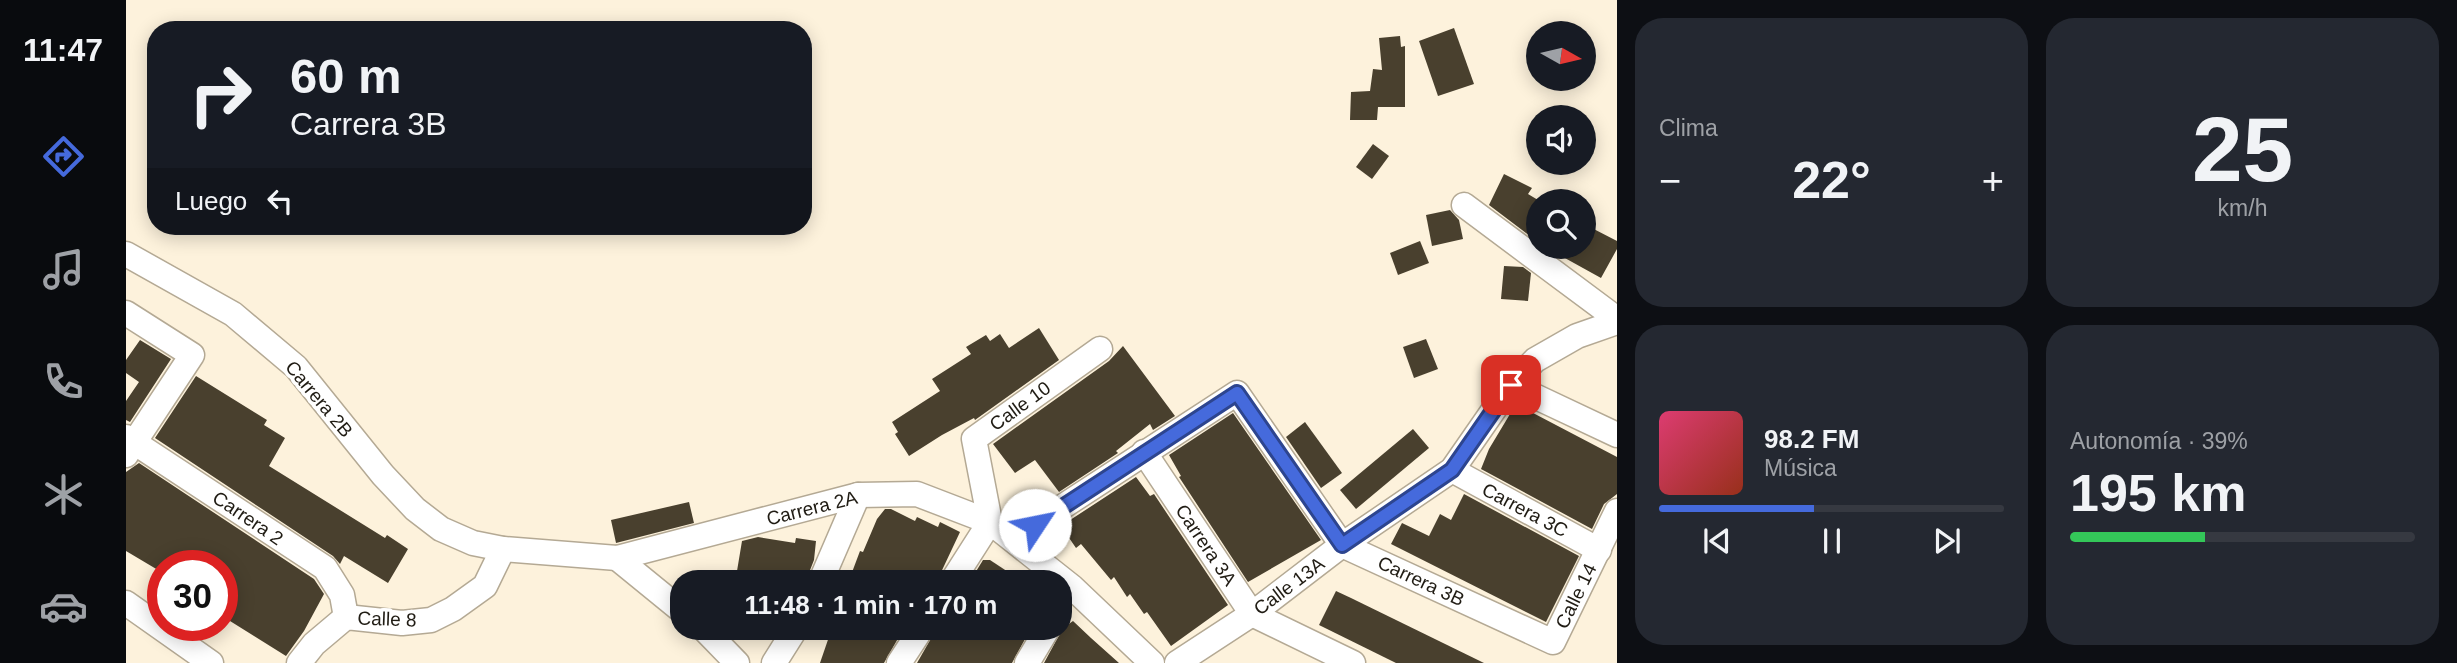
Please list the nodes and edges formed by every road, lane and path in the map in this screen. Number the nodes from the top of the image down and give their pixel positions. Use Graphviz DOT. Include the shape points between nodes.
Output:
graph roads {
  1 [pos="1464,205"];
  2 [pos="126,254"];
  3 [pos="126,313"];
  4 [pos="1617,320"];
  5 [pos="1100,349"];
  6 [pos="1511,385"];
  7 [pos="1617,435"];
  8 [pos="129,445"];
  9 [pos="1144,452"];
  10 [pos="1452,470"];
  11 [pos="858,495"];
  12 [pos="1617,511"];
  13 [pos="990,522"];
  14 [pos="1013,539"];
  15 [pos="1342,545"];
  16 [pos="503,549"];
  17 [pos="1599,550"];
  18 [pos="617,558"];
  19 [pos="826,570"];
  20 [pos="959,570"];
  21 [pos="1041,570"];
  22 [pos="670,601"];
  23 [pos="1072,602"];
  24 [pos="126,603"];
  25 [pos="1252,614"];
  26 [pos="346,617"];
  27 [pos="715,640"];
  28 [pos="788,640"];
  29 [pos="914,640"];
  30 [pos="1041,640"];
  31 [pos="1553,642"];
  32 [pos="1191,660"];
  33 [pos="211,663"];
  34 [pos="299,663"];
  35 [pos="737,663"];
  36 [pos="774,663"];
  37 [pos="899,663"];
  38 [pos="1027,663"];
  39 [pos="1152,663"];
  40 [pos="1353,663"];
  1 -- 4 [label="street"];
  2 -- 16 [label="street, Carrera 2B" via="233,314 296,367 415,509 442,529 473,543"];
  3 -- 8 [label="street" via="192,355"];
  4 -- 6 [label="street, Calle 13A" via="1535,360"];
  5 -- 13 [label="street, Calle 10" via="974,439"];
  6 -- 7 [label="street"];
  6 -- 10 [label="street, Calle 13A"];
  8 -- 26 [label="street, Carrera 2" via="325,568 342,594"];
  9 -- 14 [label="street"];
  9 -- 15 [label="street" via="1237,393"];
  9 -- 25 [label="street, Carrera 3A"];
  10 -- 15 [label="street, Calle 13A"];
  10 -- 17 [label="street, Carrera 3C"];
  11 -- 13 [label="street, Carrera 2A" via="917,494"];
  11 -- 18 [label="street, Carrera 2A"];
  11 -- 19 [label="street"];
  12 -- 17 [label="street, Calle 14"];
  13 -- 14 [label="street, Carrera 2A"];
  13 -- 20 [label="street"];
  14 -- 21 [label="street, Carrera 2A"];
  15 -- 25 [label="street, Calle 13A"];
  15 -- 31 [label="street, Carrera 3B"];
  16 -- 18 [label="street, Carrera 2A"];
  16 -- 26 [label="street, Calle 8" via="485,586 431,620 402,623"];
  17 -- 31 [label="street, Calle 14"];
  18 -- 22 [label="street"];
  23 -- 39 [label="street, Carrera 2A"];
  24 -- 33 [label="street"];
  25 -- 32 [label="street, Calle 13A"];
  25 -- 40 [label="street"];
  26 -- 34 [label="street, Calle 8"];
  27 -- 35 [label="street"];
  28 -- 36 [label="street"];
  29 -- 37 [label="street"];
  30 -- 38 [label="street"];
}
